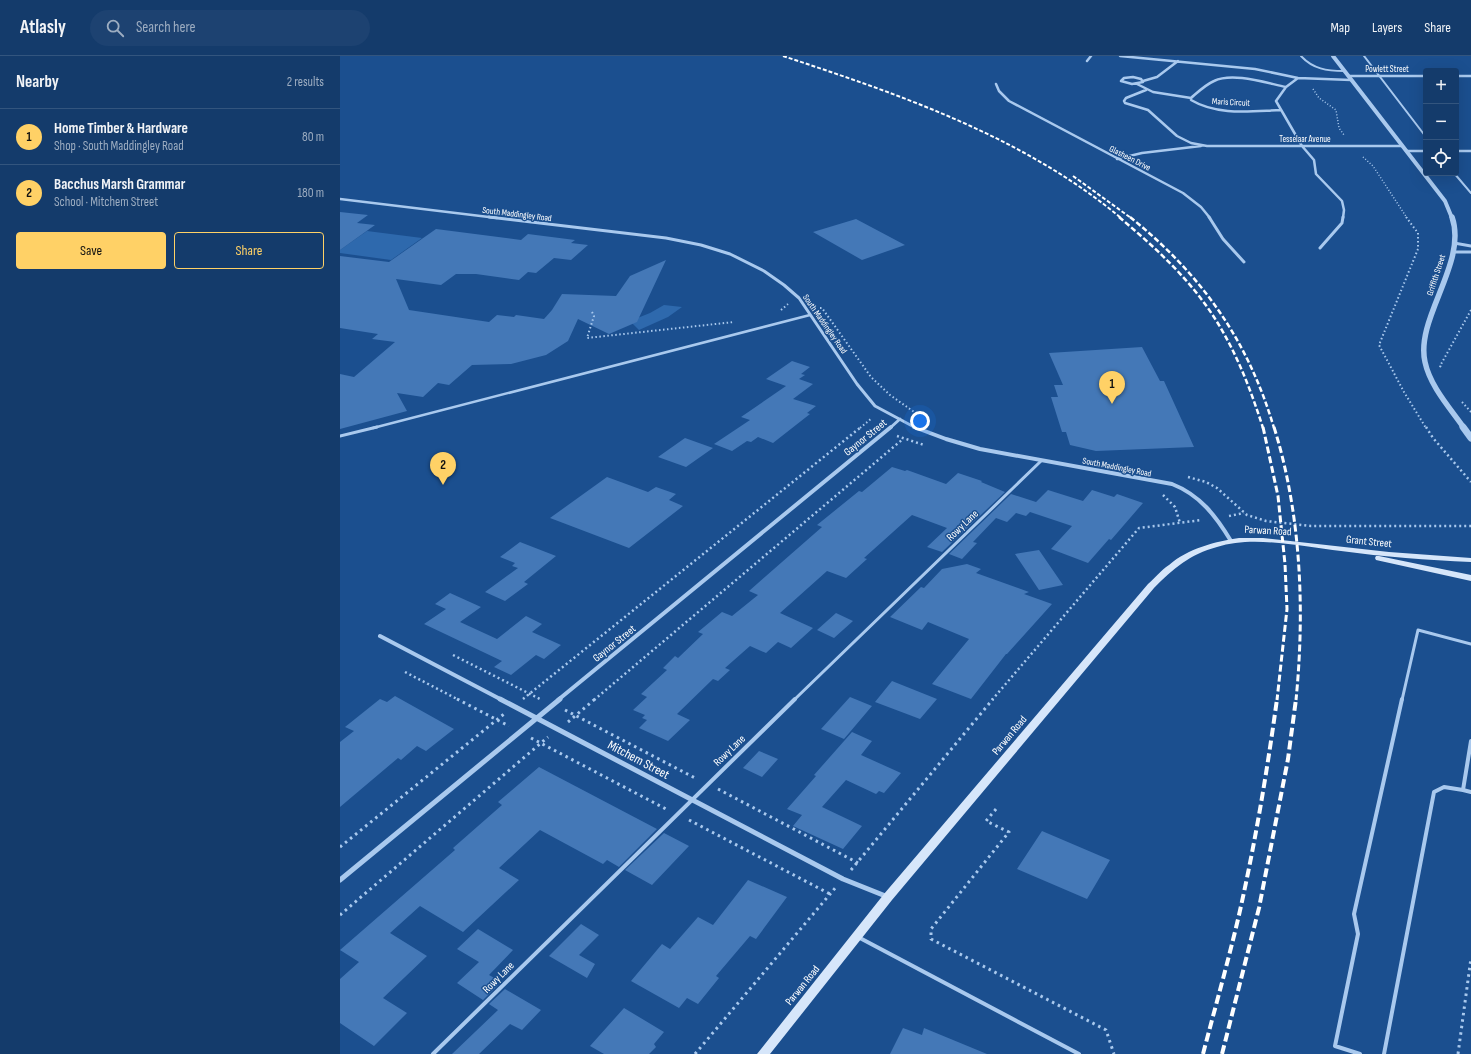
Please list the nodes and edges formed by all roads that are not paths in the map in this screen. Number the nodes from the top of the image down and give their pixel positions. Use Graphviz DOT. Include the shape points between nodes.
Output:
graph roads {
  1 [pos="1091,56"];
  2 [pos="1120,56"];
  3 [pos="1301,56"];
  4 [pos="1333,56"];
  5 [pos="1364,56"];
  6 [pos="1088,61"];
  7 [pos="1178,61"];
  8 [pos="1344,71"];
  9 [pos="1380,76"];
  10 [pos="1423,76"];
  11 [pos="1459,76"];
  12 [pos="1471,76"];
  13 [pos="1298,78"];
  14 [pos="1350,78"];
  15 [pos="1143,81"];
  16 [pos="996,84"];
  17 [pos="1137,84"];
  18 [pos="1286,88"];
  19 [pos="1146,90"];
  20 [pos="1191,98"];
  21 [pos="1280,110"];
  22 [pos="1423,133"];
  23 [pos="1207,146"];
  24 [pos="1302,146"];
  25 [pos="1404,149"];
  26 [pos="1423,151"];
  27 [pos="1459,151"];
  28 [pos="1471,151"];
  29 [pos="1117,159"];
  30 [pos="1457,176"];
  31 [pos="1471,193"];
  32 [pos="340,199"];
  33 [pos="1454,243"];
  34 [pos="1471,246"];
  35 [pos="1320,248"];
  36 [pos="1452,252"];
  37 [pos="1471,252"];
  38 [pos="1244,262"];
  39 [pos="810,315"];
  40 [pos="1442,394"];
  41 [pos="900,419"];
  42 [pos="1471,432"];
  43 [pos="340,436"];
  44 [pos="1471,438"];
  45 [pos="1041,461"];
  46 [pos="1231,541"];
  47 [pos="1333,548"];
  48 [pos="1471,560"];
  49 [pos="1471,578"];
  50 [pos="380,636"];
  51 [pos="1471,644"];
  52 [pos="537,718"];
  53 [pos="1471,741"];
  54 [pos="1463,790"];
  55 [pos="1471,792"];
  56 [pos="691,799"];
  57 [pos="340,880"];
  58 [pos="888,897"];
  59 [pos="856,937"];
  60 [pos="433,1054"];
  61 [pos="763,1054"];
  62 [pos="1079,1054"];
  63 [pos="1360,1054"];
  64 [pos="1384,1054"];
  1 -- 6 [label="street"];
  2 -- 7 [label="street, Powlett Street"];
  3 -- 8 [label="lane" via="1313,66 1324,70"];
  4 -- 8 [label="street, Griffith Street"];
  5 -- 9 [label="lane"];
  7 -- 13 [label="street, Powlett Street" via="1255,69"];
  7 -- 15 [label="street" via="1157,77"];
  8 -- 14 [label="street, Griffith Street"];
  9 -- 10 [label="street, Powlett Street"];
  9 -- 14 [label="street, Powlett Street"];
  9 -- 22 [label="lane"];
  11 -- 12 [label="street"];
  13 -- 14 [label="street, Powlett Street"];
  13 -- 18 [label="street"];
  14 -- 25 [label="street, Griffith Street"];
  15 -- 17 [label="street"];
  15 -- 17 [label="street" via="1133,77 1121,79 1127,84"];
  16 -- 29 [label="street, Glasheen Drive" via="1009,101"];
  17 -- 19 [label="street"];
  18 -- 20 [label="street, Maris Circuit" via="1224,78 1212,82"];
  18 -- 21 [label="street" via="1276,102"];
  19 -- 20 [label="street"];
  19 -- 23 [label="street, Tesselaar Avenue" via="1126,98 1125,103 1148,110 1177,136 1190,143"];
  20 -- 21 [label="street, Maris Circuit" via="1201,106 1221,111"];
  21 -- 24 [label="street"];
  23 -- 24 [label="street, Tesselaar Avenue"];
  23 -- 29 [label="street, Tesselaar Avenue" via="1142,153"];
  24 -- 25 [label="street, Tesselaar Avenue"];
  24 -- 35 [label="street" via="1314,160 1316,174 1340,198 1344,210 1342,223"];
  25 -- 26 [label="street, Tesselaar Avenue"];
  25 -- 33 [label="street, Griffith Street" via="1445,201 1454,222"];
  27 -- 28 [label="street"];
  29 -- 38 [label="street, Glasheen Drive" via="1193,200 1209,216 1223,239"];
  30 -- 31 [label="lane"];
  32 -- 39 [label="street, South Maddingley Road" via="619,232 704,245 764,270 796,294"];
  33 -- 34 [label="street"];
  33 -- 36 [label="street, Griffith Street"];
  36 -- 37 [label="street"];
  36 -- 40 [label="street, Griffith Street" via="1451,262 1423,339 1425,362 1430,376"];
  39 -- 41 [label="street, South Maddingley Road" via="876,407"];
  39 -- 43 [label="lane"];
  40 -- 42 [label="street, Griffith Street"];
  40 -- 44 [label="street, Griffith Street"];
  41 -- 45 [label="street, South Maddingley Road" via="939,437"];
  41 -- 52 [label="street, Gaynor Street"];
  45 -- 46 [label="street, South Maddingley Road" via="1175,486 1187,491 1216,519"];
  45 -- 56 [label="lane, Rowy Lane"];
  46 -- 47 [label="main road, Parwan Road" via="1266,540"];
  46 -- 58 [label="main road, Parwan Road" via="1212,545 1192,554 1161,575"];
  47 -- 48 [label="main road, Grant Street"];
  47 -- 49 [label="main road, Grant Street"];
  50 -- 52 [label="street, Mitchem Street"];
  51 -- 63 [label="lane" via="1418,630 1354,914 1358,934 1335,1046"];
  52 -- 56 [label="street, Mitchem Street"];
  52 -- 57 [label="street, Gaynor Street"];
  53 -- 54 [label="lane"];
  54 -- 55 [label="lane"];
  54 -- 64 [label="lane" via="1445,786 1437,788 1434,792"];
  56 -- 58 [label="street, Mitchem Street" via="843,879"];
  56 -- 60 [label="lane, Rowy Lane"];
  58 -- 59 [label="main road, Parwan Road"];
  59 -- 61 [label="main road, Parwan Road"];
  59 -- 62 [label="lane"];
}
